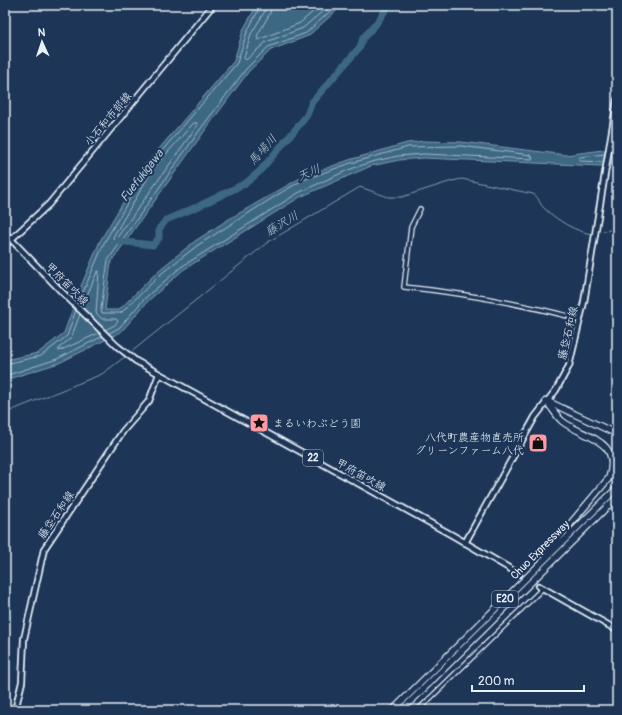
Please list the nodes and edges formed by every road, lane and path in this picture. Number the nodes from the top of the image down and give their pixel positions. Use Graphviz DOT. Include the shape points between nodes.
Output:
graph roads {
  1 [pos="213,5"];
  2 [pos="617,100"];
  3 [pos="420,209"];
  4 [pos="5,233"];
  5 [pos="14,242"];
  6 [pos="5,245"];
  7 [pos="580,319"];
  8 [pos="159,374"];
  9 [pos="546,402"];
  10 [pos="617,434"];
  11 [pos="617,488"];
  12 [pos="617,496"];
  13 [pos="617,500"];
  14 [pos="465,543"];
  15 [pos="564,550"];
  16 [pos="519,574"];
  17 [pos="541,587"];
  18 [pos="515,589"];
  19 [pos="617,630"];
  20 [pos="15,710"];
  21 [pos="393,710"];
  22 [pos="402,710"];
  23 [pos="418,710"];
  1 -- 5 [label="main road, 小石和市部線" via="49,204"];
  2 -- 7 [label="main road, 藤垈石和線"];
  3 -- 7 [label="street" via="411,227 404,287 439,290 529,306"];
  4 -- 5 [label="main road, 甲府笛吹線 / 22"];
  5 -- 6 [label="main road, 小石和市部線"];
  5 -- 8 [label="main road, 甲府笛吹線 / 22" via="117,346 131,358"];
  7 -- 9 [label="main road, 藤垈石和線" via="569,366"];
  8 -- 14 [label="main road, 甲府笛吹線 / 22"];
  8 -- 20 [label="main road, 藤垈石和線" via="148,400 123,431 44,549 24,640 22,682"];
  9 -- 10 [label="highway"];
  9 -- 14 [label="main road, 藤垈石和線"];
  9 -- 18 [label="highway" via="562,422 605,445 612,457 612,471 577,518"];
  11 -- 18 [label="highway, Chuo Expressway / E20"];
  12 -- 15 [label="highway, Chuo Expressway / E20"];
  13 -- 15 [label="highway"];
  14 -- 16 [label="main road, 甲府笛吹線 / 22"];
  15 -- 22 [label="highway, Chuo Expressway / E20"];
  17 -- 19 [label="main road"];
  17 -- 23 [label="street"];
  18 -- 21 [label="highway, Chuo Expressway / E20"];
}
